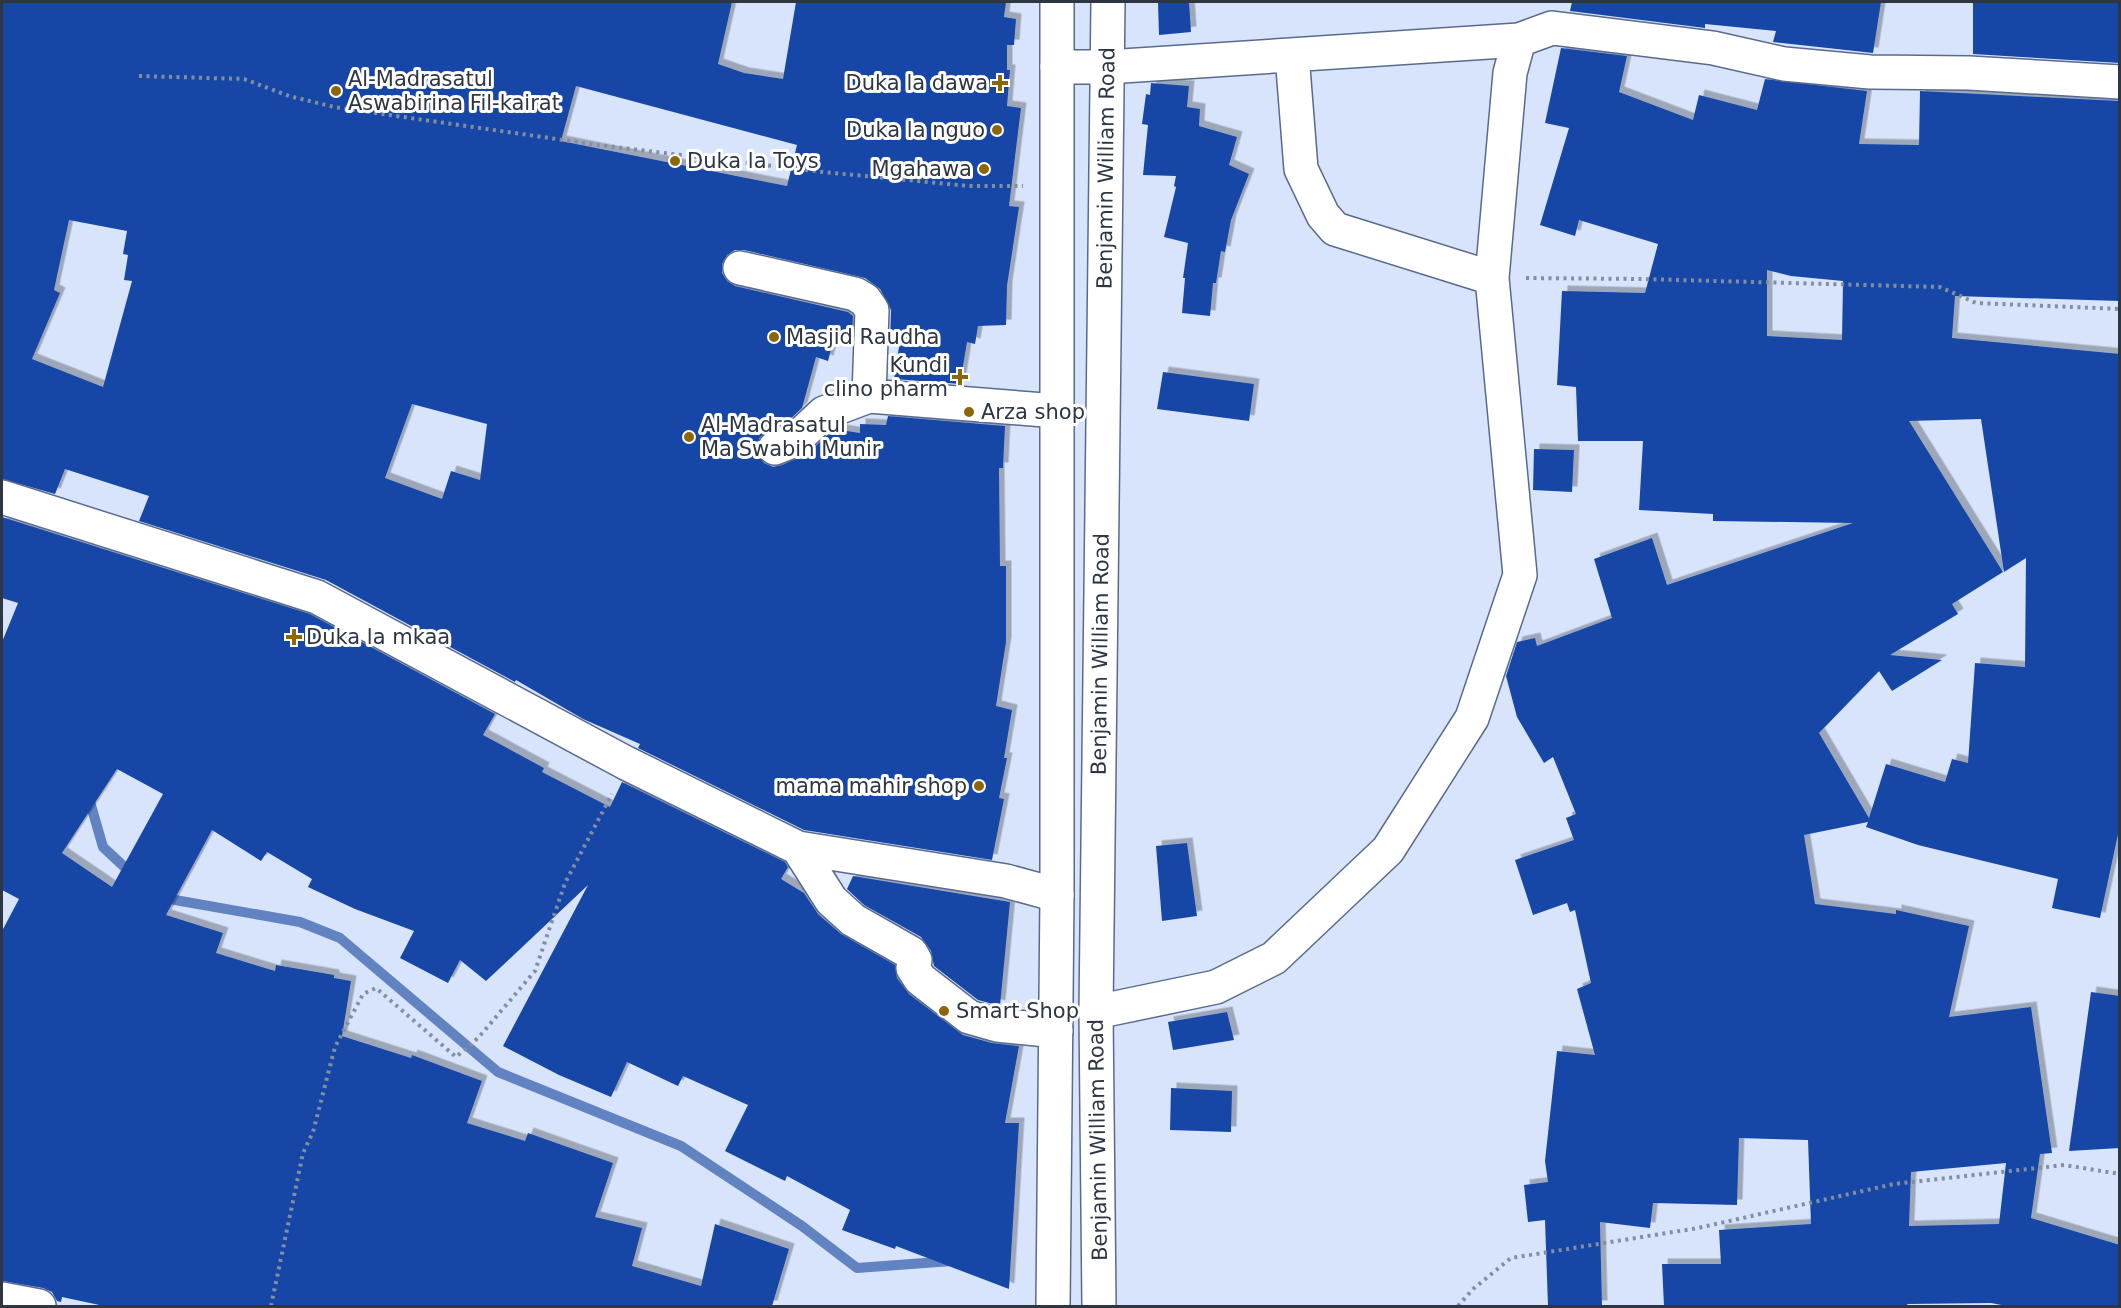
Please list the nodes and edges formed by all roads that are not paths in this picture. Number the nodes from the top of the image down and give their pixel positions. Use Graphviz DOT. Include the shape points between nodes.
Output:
graph roads {
  1 [pos="1057,2"];
  2 [pos="1108,2"];
  3 [pos="1519,40"];
  4 [pos="1292,55"];
  5 [pos="1057,67"];
  6 [pos="1107,67"];
  7 [pos="2120,82"];
  8 [pos="740,268"];
  9 [pos="1492,278"];
  10 [pos="869,396"];
  11 [pos="1057,411"];
  12 [pos="775,448"];
  13 [pos="2,497"];
  14 [pos="798,848"];
  15 [pos="1057,895"];
  16 [pos="1096,1012"];
  17 [pos="1056,1031"];
  18 [pos="2,1299"];
  19 [pos="39,1306"];
  20 [pos="1053,1306"];
  21 [pos="1099,1306"];
  1 -- 5 [label="street, Benjamin William Road"];
  2 -- 6 [label="street, Benjamin William Road"];
  3 -- 4 [label="street"];
  3 -- 7 [label="street" via="1552,28 1713,48 1794,65 1870,72"];
  3 -- 9 [label="street" via="1510,73"];
  4 -- 6 [label="street"];
  4 -- 9 [label="street" via="1301,169 1323,215 1335,229"];
  5 -- 6 [label="street"];
  5 -- 11 [label="street, Benjamin William Road"];
  6 -- 16 [label="street, Benjamin William Road"];
  8 -- 10 [label="street" via="855,294 865,300 872,310"];
  9 -- 16 [label="street" via="1520,575 1472,718 1388,850 1274,958 1216,987"];
  10 -- 11 [label="street"];
  10 -- 12 [label="street" via="824,413 795,440"];
  11 -- 15 [label="street, Benjamin William Road"];
  13 -- 14 [label="street" via="317,597 626,763"];
  14 -- 15 [label="street" via="1006,881"];
  14 -- 17 [label="street" via="831,900 853,920 911,953 920,979 969,1017 998,1025"];
  15 -- 17 [label="street, Benjamin William Road"];
  16 -- 21 [label="street, Benjamin William Road"];
  17 -- 20 [label="street, Benjamin William Road"];
  18 -- 19 [label="street"];
}
